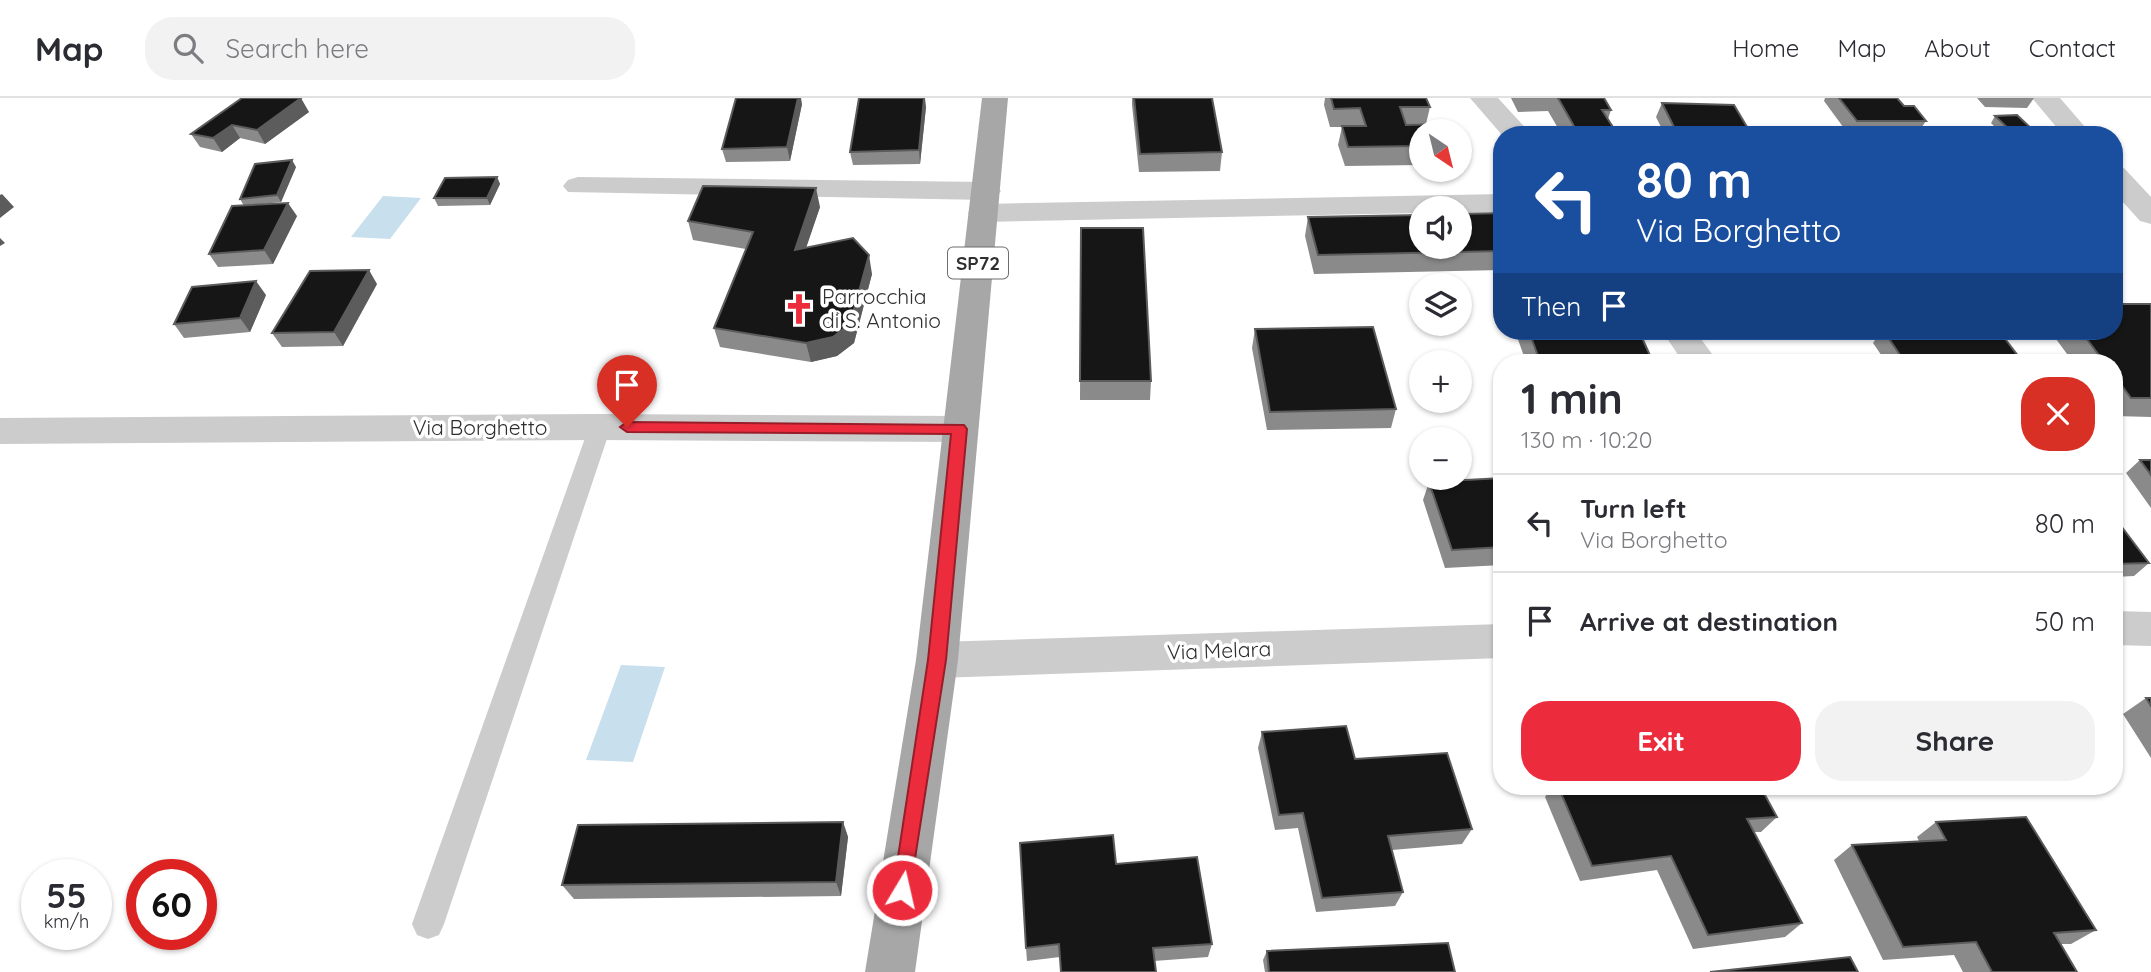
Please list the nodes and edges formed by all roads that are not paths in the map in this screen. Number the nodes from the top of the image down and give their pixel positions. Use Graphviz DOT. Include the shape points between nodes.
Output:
graph roads {
  1 [pos="995,98"];
  2 [pos="1483,98"];
  3 [pos="2045,98"];
  4 [pos="1509,126"];
  5 [pos="2070,126"];
  6 [pos="2123,182"];
  7 [pos="578,186"];
  8 [pos="984,202"];
  9 [pos="1493,203"];
  10 [pos="2146,203"];
  11 [pos="600,427"];
  12 [pos="959,429"];
  13 [pos="0,431"];
  14 [pos="2123,628"];
  15 [pos="2151,629"];
  16 [pos="1493,641"];
  17 [pos="937,660"];
  18 [pos="428,924"];
  19 [pos="890,972"];
  1 -- 8 [label="main road, SP72"];
  2 -- 4 [label="street"];
  3 -- 5 [label="street"];
  6 -- 10 [label="street"];
  7 -- 8 [label="street"];
  8 -- 9 [label="street"];
  8 -- 12 [label="main road, SP72"];
  11 -- 12 [label="street, Via Borghetto"];
  11 -- 13 [label="street, Via Borghetto"];
  11 -- 18 [label="lane"];
  12 -- 17 [label="main road, SP72"];
  14 -- 15 [label="street"];
  16 -- 17 [label="street, Via Melara"];
  17 -- 19 [label="main road, SP72"];
}
